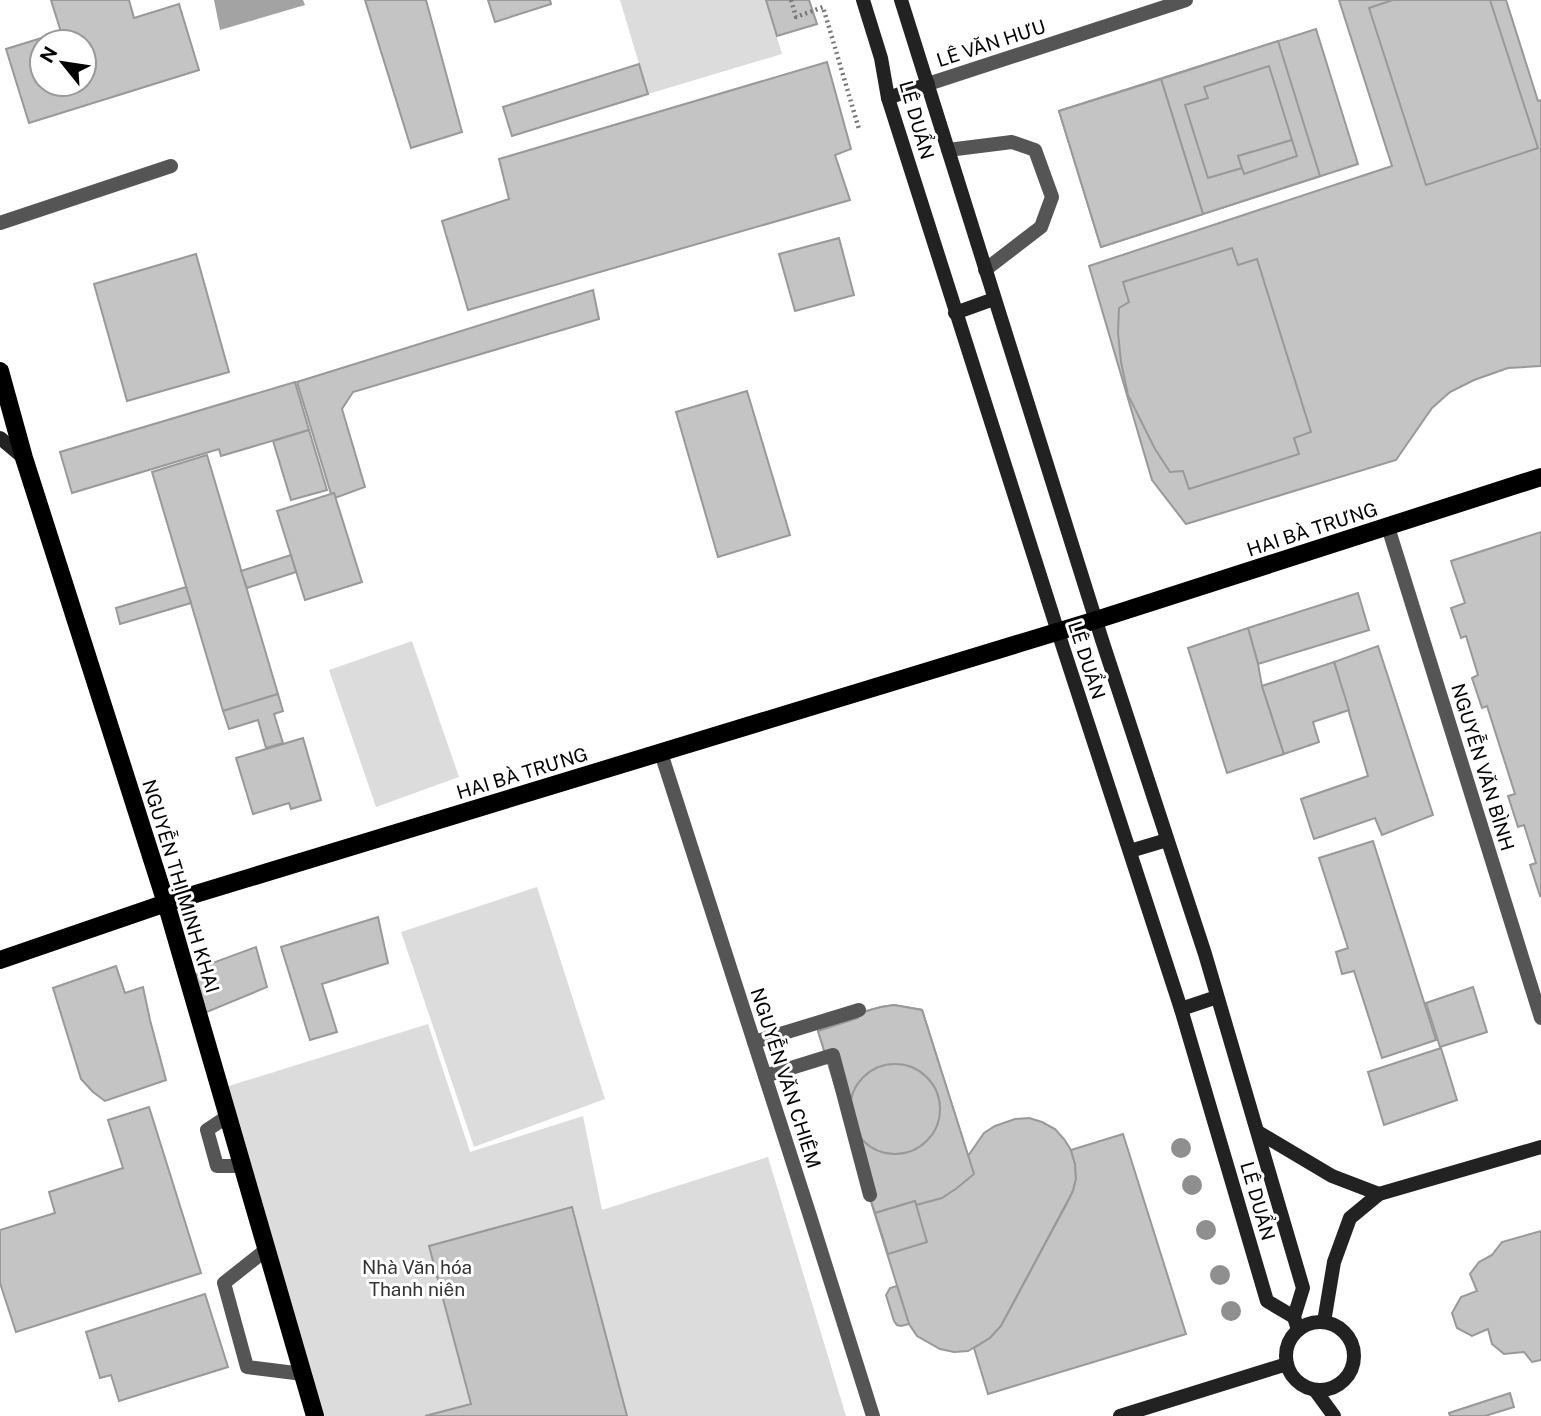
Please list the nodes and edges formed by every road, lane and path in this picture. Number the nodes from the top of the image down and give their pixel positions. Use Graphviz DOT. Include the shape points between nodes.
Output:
graph roads {
  1 [pos="791,0"];
  2 [pos="863,0"];
  3 [pos="901,0"];
  4 [pos="1186,0"];
  5 [pos="928,84"];
  6 [pos="888,98"];
  7 [pos="859,129"];
  8 [pos="948,150"];
  9 [pos="171,166"];
  10 [pos="0,223"];
  11 [pos="985,270"];
  12 [pos="994,299"];
  13 [pos="956,313"];
  14 [pos="0,371"];
  15 [pos="0,438"];
  16 [pos="24,458"];
  17 [pos="1541,477"];
  18 [pos="1388,527"];
  19 [pos="1096,620"];
  20 [pos="1058,632"];
  21 [pos="661,753"];
  22 [pos="1167,840"];
  23 [pos="1130,851"];
  24 [pos="166,903"];
  25 [pos="0,960"];
  26 [pos="1217,997"];
  27 [pos="1181,1009"];
  28 [pos="859,1010"];
  29 [pos="1541,1018"];
  30 [pos="754,1042"];
  31 [pos="765,1076"];
  32 [pos="1258,1132"];
  33 [pos="1541,1147"];
  34 [pos="1379,1194"];
  35 [pos="870,1195"];
  36 [pos="267,1249"];
  37 [pos="1324,1322"];
  38 [pos="1296,1324"];
  39 [pos="1287,1364"];
  40 [pos="303,1374"];
  41 [pos="1315,1390"];
  42 [pos="316,1416"];
  43 [pos="873,1416"];
  44 [pos="1120,1416"];
  45 [pos="1323,1416"];
  46 [pos="1334,1416"];
  1 -- 7 [label="path" via="796,17 823,7"];
  2 -- 6 [label="main road, LÊ DUẨN"];
  3 -- 5 [label="main road, LÊ DUẨN"];
  4 -- 5 [label="street, LÊ VĂN HƯU"];
  5 -- 6 [label="main road, LÊ VĂN HƯU"];
  5 -- 8 [label="main road, LÊ DUẨN"];
  6 -- 13 [label="main road, LÊ DUẨN"];
  8 -- 11 [label="main road, LÊ DUẨN"];
  8 -- 11 [label="street" via="1012,142 1035,150 1052,197 1041,227"];
  9 -- 10 [label="street"];
  11 -- 12 [label="main road, LÊ DUẨN"];
  12 -- 13 [label="main road"];
  12 -- 19 [label="main road, LÊ DUẨN"];
  13 -- 20 [label="main road, LÊ DUẨN"];
  14 -- 16 [label="main road, NGUYỄN THỊ MINH KHAI"];
  15 -- 16 [label="main road"];
  16 -- 24 [label="main road, NGUYỄN THỊ MINH KHAI"];
  17 -- 18 [label="main road, HAI BÀ TRƯNG"];
  18 -- 19 [label="main road, HAI BÀ TRƯNG"];
  18 -- 29 [label="street, NGUYỄN VĂN BÌNH"];
  19 -- 20 [label="main road, HAI BÀ TRƯNG"];
  19 -- 22 [label="main road, LÊ DUẨN"];
  20 -- 21 [label="main road, HAI BÀ TRƯNG"];
  20 -- 23 [label="main road, LÊ DUẨN"];
  21 -- 24 [label="main road, HAI BÀ TRƯNG"];
  21 -- 30 [label="street, NGUYỄN VĂN CHIÊM"];
  22 -- 23 [label="main road"];
  22 -- 26 [label="main road, LÊ DUẨN"];
  23 -- 27 [label="main road, LÊ DUẨN"];
  24 -- 25 [label="main road, HAI BÀ TRƯNG"];
  24 -- 36 [label="main road, NGUYỄN THỊ MINH KHAI"];
  26 -- 27 [label="main road"];
  26 -- 32 [label="main road, LÊ DUẨN"];
  27 -- 38 [label="main road, LÊ DUẨN" via="1267,1301"];
  28 -- 30 [label="street"];
  30 -- 31 [label="street, NGUYỄN VĂN CHIÊM"];
  31 -- 35 [label="street" via="833,1055"];
  31 -- 43 [label="street, NGUYỄN VĂN CHIÊM"];
  32 -- 34 [label="main road, LÊ DUẨN" via="1332,1176"];
  32 -- 38 [label="main road, LÊ DUẨN" via="1303,1288"];
  33 -- 34 [label="main road"];
  34 -- 37 [label="main road" via="1350,1218 1334,1262"];
  36 -- 40 [label="main road, NGUYỄN THỊ MINH KHAI"];
  36 -- 40 [label="street" via="224,1283 247,1367"];
  37 -- 38 [label="main road"];
  37 -- 41 [label="main road" via="1347,1335 1354,1360 1341,1383"];
  38 -- 39 [label="main road"];
  39 -- 41 [label="main road" via="1297,1381"];
  39 -- 44 [label="main road"];
  40 -- 42 [label="main road, NGUYỄN THỊ MINH KHAI"];
  41 -- 45 [label="main road"];
  41 -- 46 [label="main road"];
}
